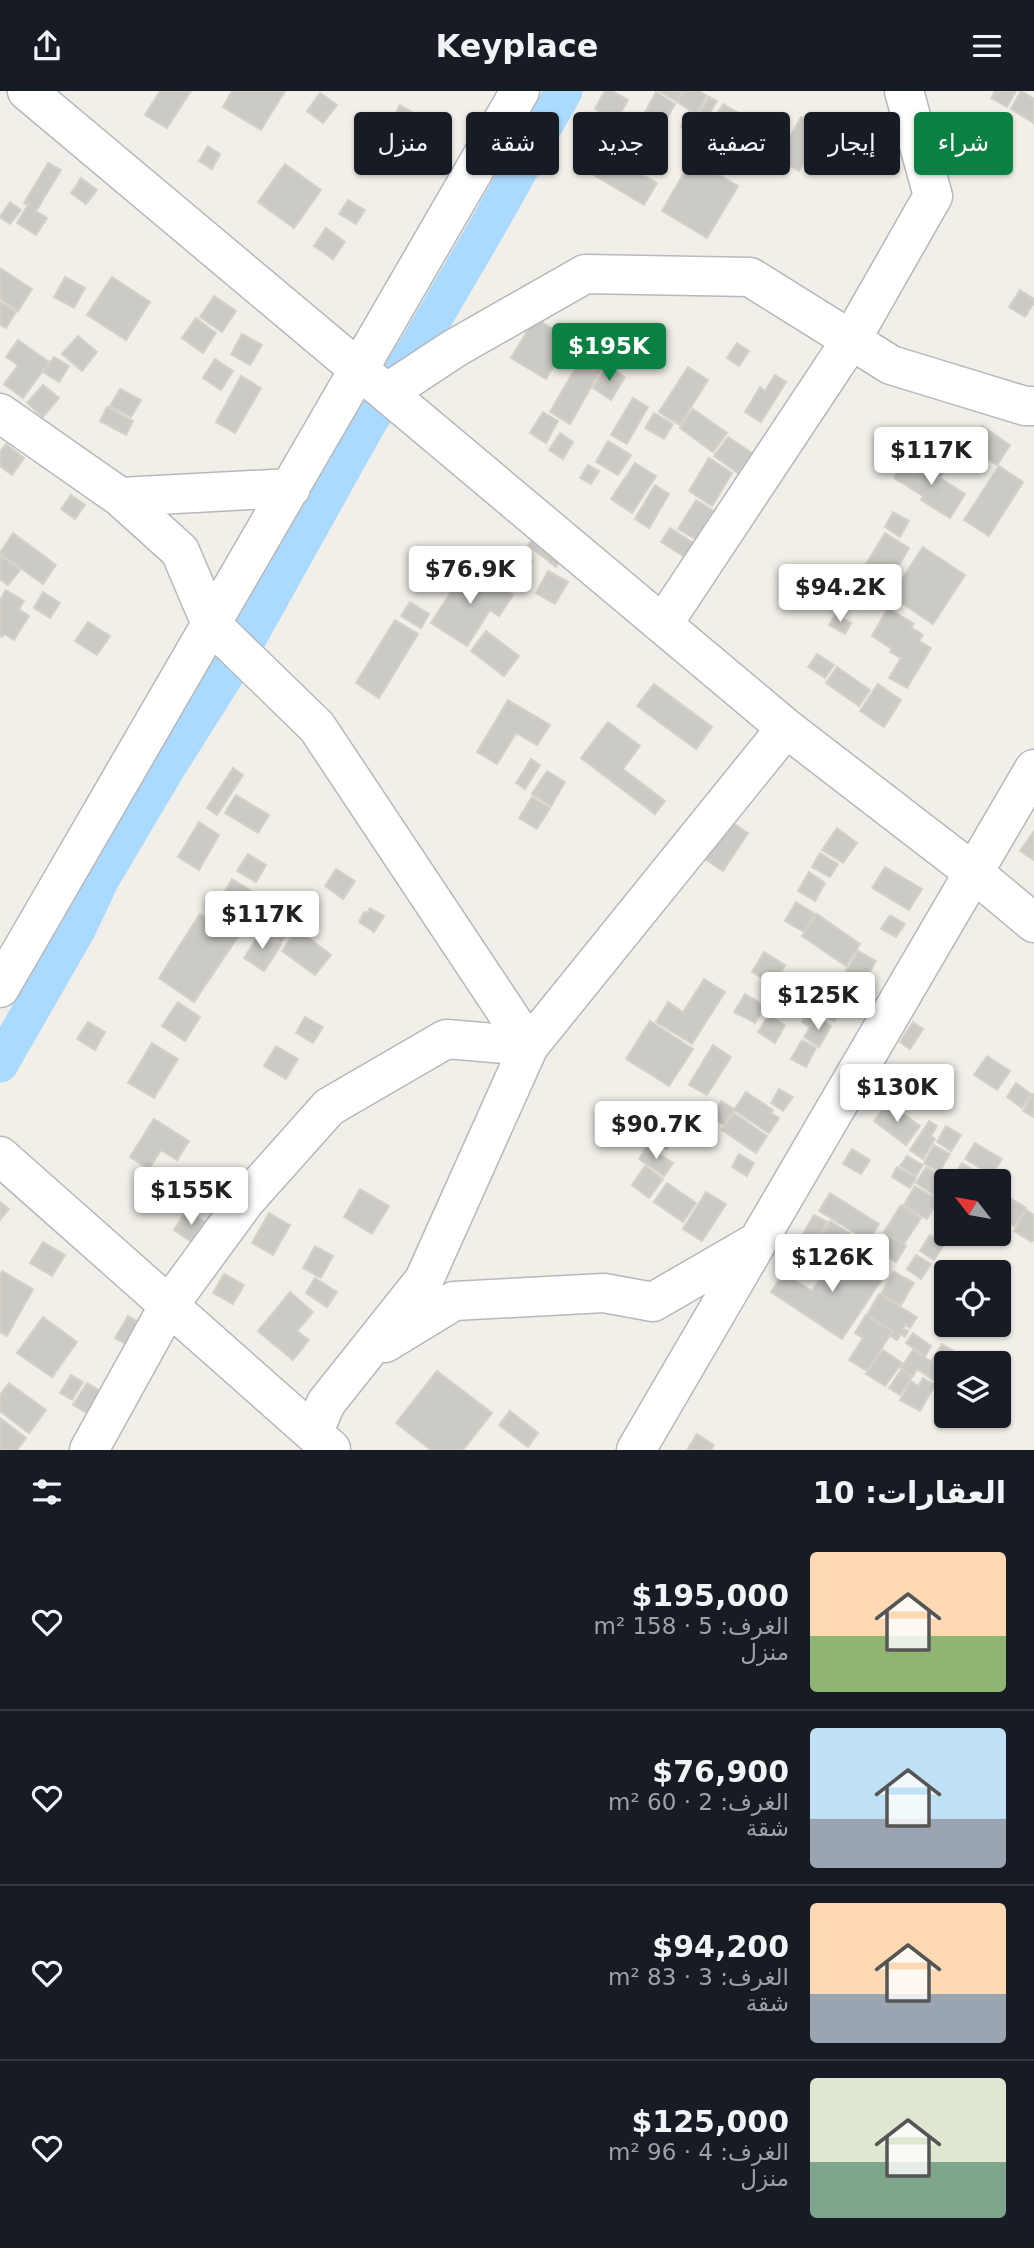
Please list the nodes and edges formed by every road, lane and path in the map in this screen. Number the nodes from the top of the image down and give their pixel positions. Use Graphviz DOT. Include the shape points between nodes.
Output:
graph roads {
  1 [pos="27,91"];
  2 [pos="520,91"];
  3 [pos="904,91"];
  4 [pos="851,340"];
  5 [pos="374,380"];
  6 [pos="1034,406"];
  7 [pos="0,413"];
  8 [pos="290,488"];
  9 [pos="120,498"];
  10 [pos="211,624"];
  11 [pos="663,624"];
  12 [pos="786,728"];
  13 [pos="1034,769"];
  14 [pos="973,872"];
  15 [pos="1034,923"];
  16 [pos="0,988"];
  17 [pos="529,1046"];
  18 [pos="0,1156"];
  19 [pos="758,1242"];
  20 [pos="169,1305"];
  21 [pos="363,1357"];
  22 [pos="323,1441"];
  23 [pos="89,1450"];
  24 [pos="636,1450"];
  1 -- 5 [label="street"];
  2 -- 5 [label="street"];
  3 -- 4 [label="street" via="933,196"];
  4 -- 5 [label="street" via="750,277 585,274 456,348"];
  4 -- 6 [label="street" via="891,365"];
  4 -- 11 [label="street"];
  5 -- 8 [label="street"];
  5 -- 11 [label="street"];
  7 -- 9 [label="street"];
  8 -- 9 [label="street"];
  8 -- 10 [label="street"];
  9 -- 10 [label="street" via="180,551"];
  10 -- 16 [label="street"];
  10 -- 17 [label="street" via="317,727"];
  11 -- 12 [label="street"];
  12 -- 14 [label="street"];
  12 -- 17 [label="street"];
  13 -- 14 [label="street"];
  14 -- 15 [label="street"];
  14 -- 19 [label="street"];
  17 -- 20 [label="street" via="446,1039 329,1107 246,1200"];
  17 -- 21 [label="street" via="424,1280"];
  18 -- 20 [label="street"];
  19 -- 21 [label="street" via="653,1302 604,1293 454,1301"];
  19 -- 24 [label="street"];
  20 -- 22 [label="street"];
  20 -- 23 [label="street"];
  21 -- 22 [label="street" via="327,1403"];
}
